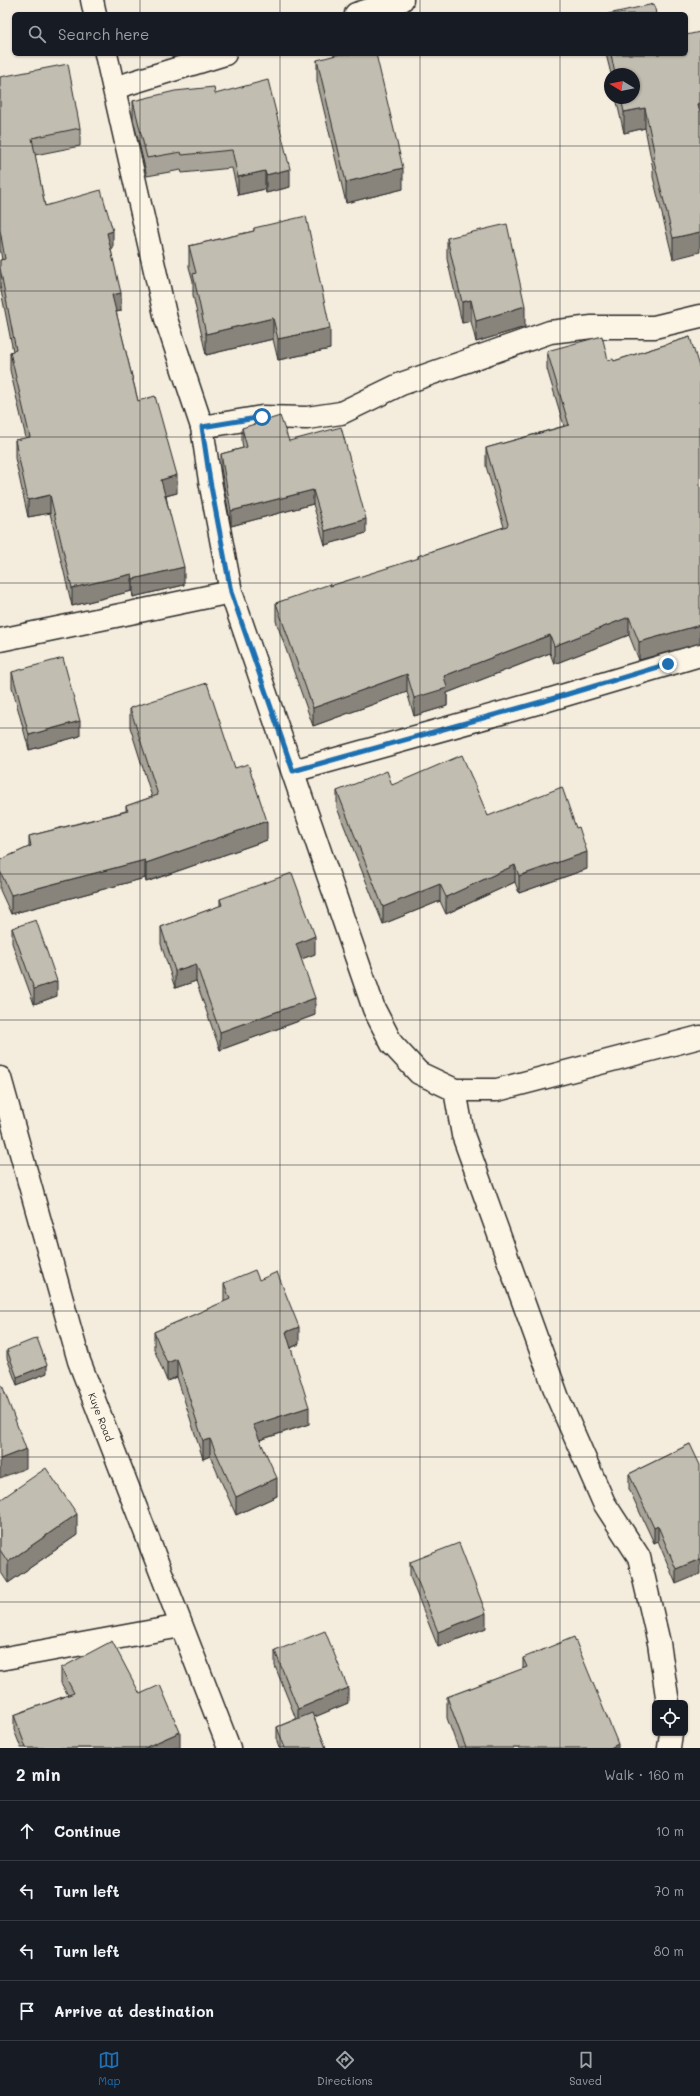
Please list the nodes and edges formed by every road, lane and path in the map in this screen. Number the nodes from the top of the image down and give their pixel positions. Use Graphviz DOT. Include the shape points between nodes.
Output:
graph roads {
  1 [pos="92,0"];
  2 [pos="402,0"];
  3 [pos="95,12"];
  4 [pos="363,12"];
  5 [pos="106,56"];
  6 [pos="218,56"];
  7 [pos="114,88"];
  8 [pos="700,316"];
  9 [pos="202,427"];
  10 [pos="231,592"];
  11 [pos="0,640"];
  12 [pos="700,656"];
  13 [pos="293,771"];
  14 [pos="700,1036"];
  15 [pos="0,1078"];
  16 [pos="455,1090"];
  17 [pos="181,1626"];
  18 [pos="0,1659"];
  19 [pos="668,1700"];
  20 [pos="671,1736"];
  21 [pos="229,1748"];
  22 [pos="670,1748"];
  1 -- 3 [label="street"];
  2 -- 4 [label="street"];
  5 -- 7 [label="street"];
  6 -- 7 [label="street"];
  7 -- 9 [label="street" via="166,319"];
  8 -- 9 [label="street" via="654,327 592,327 550,332 401,384 341,413 307,418 262,417"];
  9 -- 10 [label="street"];
  10 -- 11 [label="street"];
  10 -- 13 [label="street"];
  12 -- 13 [label="street"];
  13 -- 16 [label="street" via="374,1009 392,1044 419,1073"];
  14 -- 16 [label="street" via="497,1090"];
  15 -- 17 [label="street, Kuye Road" via="79,1361"];
  16 -- 19 [label="street" via="463,1135 558,1398 604,1503 639,1557 659,1642"];
  17 -- 18 [label="street"];
  17 -- 21 [label="street, Kuye Road"];
  20 -- 22 [label="street"];
}
